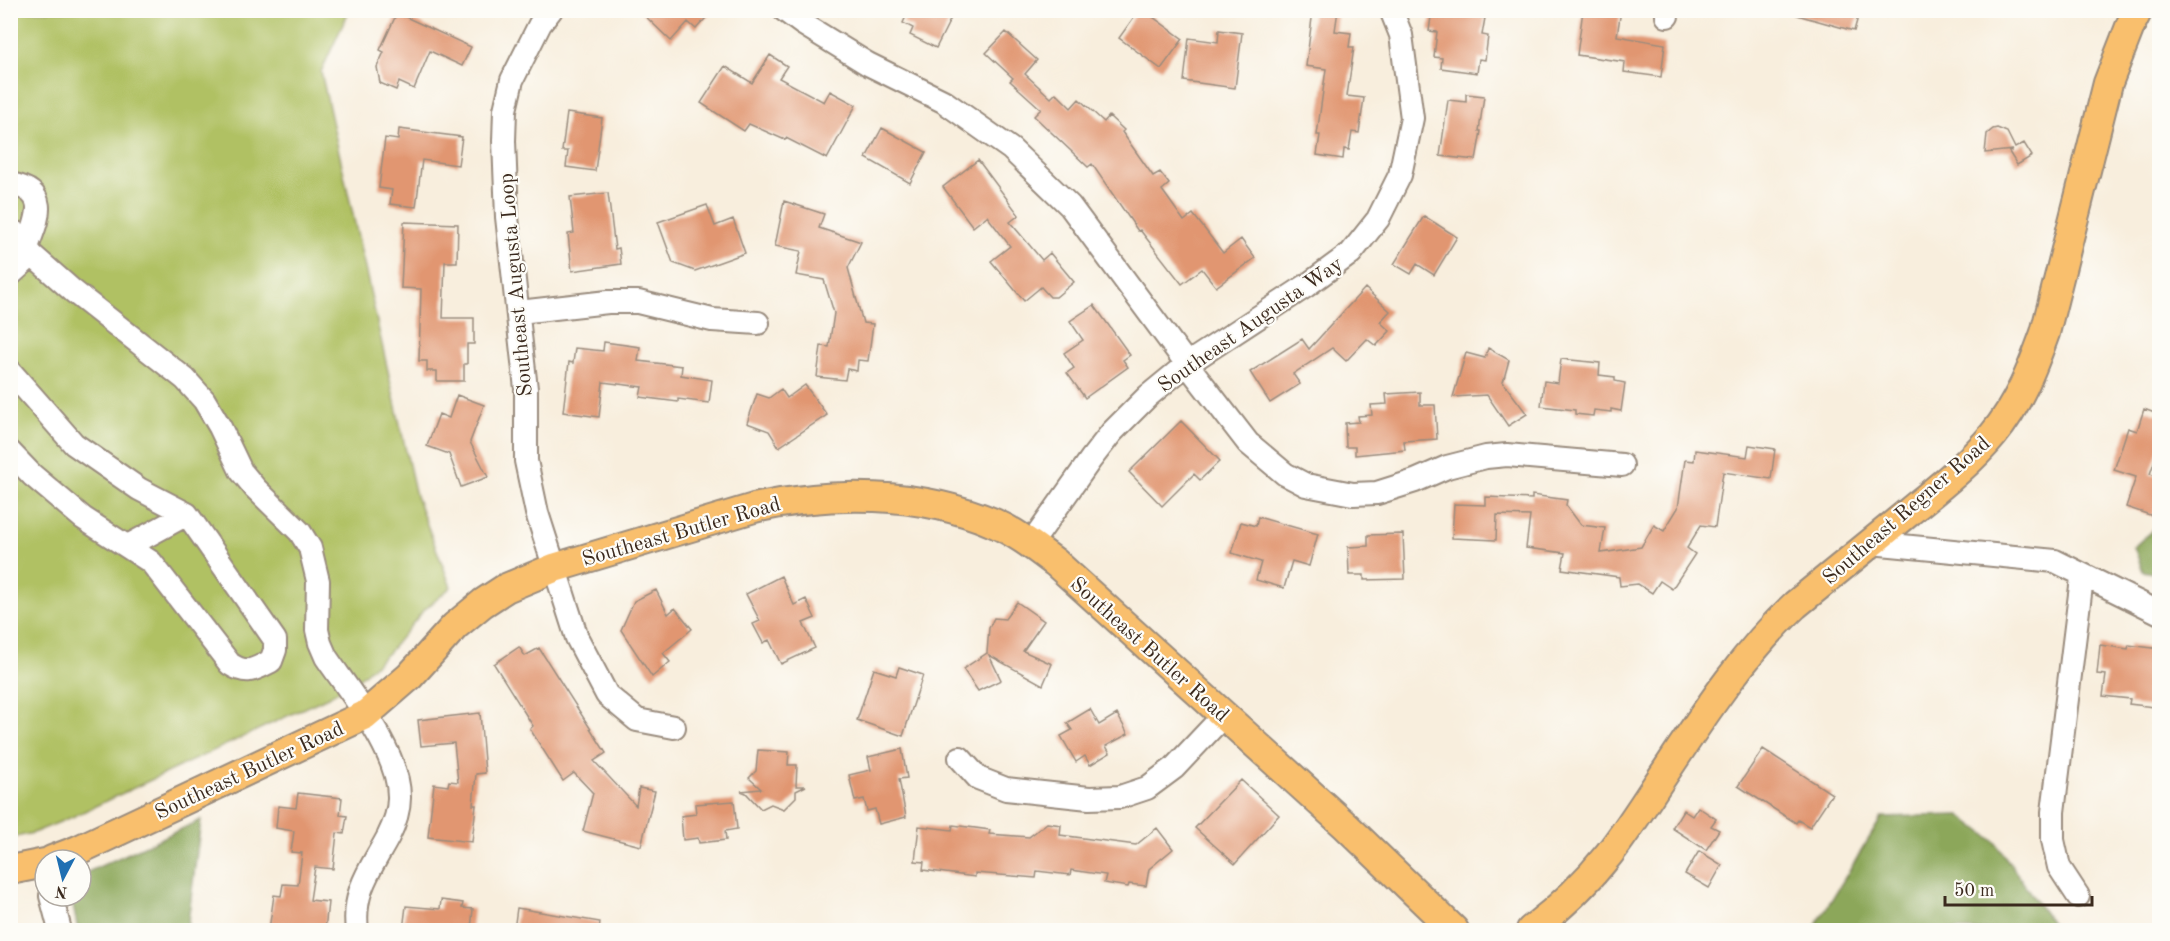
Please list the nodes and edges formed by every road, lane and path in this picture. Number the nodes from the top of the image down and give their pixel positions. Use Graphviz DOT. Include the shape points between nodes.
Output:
graph roads {
  1 [pos="551,10"];
  2 [pos="784,10"];
  3 [pos="1391,10"];
  4 [pos="2138,10"];
  5 [pos="10,184"];
  6 [pos="23,244"];
  7 [pos="10,275"];
  8 [pos="519,312"];
  9 [pos="758,322"];
  10 [pos="1187,364"];
  11 [pos="10,371"];
  12 [pos="10,452"];
  13 [pos="1622,465"];
  14 [pos="187,514"];
  15 [pos="1871,543"];
  16 [pos="1031,544"];
  17 [pos="128,546"];
  18 [pos="554,568"];
  19 [pos="2084,575"];
  20 [pos="2160,613"];
  21 [pos="365,715"];
  22 [pos="1224,715"];
  23 [pos="674,726"];
  24 [pos="960,758"];
  25 [pos="82,848"];
  26 [pos="33,866"];
  27 [pos="10,870"];
  28 [pos="2078,896"];
  29 [pos="54,908"];
  30 [pos="60,930"];
  31 [pos="357,930"];
  32 [pos="1454,930"];
  33 [pos="1531,930"];
  1 -- 8 [label="street, Southeast Augusta Loop" via="512,80 505,110 507,217"];
  2 -- 10 [label="street" via="868,64 943,101 1011,149 1070,207"];
  3 -- 10 [label="street, Southeast Augusta Way" via="1401,35 1412,118 1400,175 1378,219 1351,253"];
  4 -- 15 [label="main road, Southeast Regner Road" via="2108,83 2045,333 2017,400 1972,457"];
  5 -- 6 [label="street" via="28,191 39,207 38,218"];
  6 -- 7 [label="street"];
  6 -- 21 [label="street" via="73,291 185,379 204,400 242,471 300,532 315,563 320,643"];
  8 -- 9 [label="street" via="638,302 712,320"];
  8 -- 18 [label="street, Southeast Augusta Loop" via="526,389 526,461"];
  10 -- 13 [label="street" via="1248,443 1271,464 1306,485 1331,491 1377,493 1447,466 1507,455"];
  10 -- 16 [label="street, Southeast Augusta Way" via="1112,432"];
  11 -- 14 [label="street" via="74,444 139,489"];
  12 -- 17 [label="street" via="83,518"];
  14 -- 17 [label="street"];
  14 -- 17 [label="street" via="275,640 271,661 254,670 240,671 230,664 151,562"];
  15 -- 19 [label="street" via="2055,561"];
  15 -- 33 [label="main road, Southeast Regner Road" via="1795,605 1749,652 1610,853 1574,894"];
  16 -- 18 [label="main road, Southeast Butler Road" via="994,523 945,508 891,499 822,496 728,515"];
  16 -- 22 [label="main road, Southeast Butler Road"];
  18 -- 21 [label="main road, Southeast Butler Road" via="506,588 483,603"];
  18 -- 23 [label="street, Southeast Augusta Loop" via="577,638 607,696 637,720"];
  19 -- 20 [label="street"];
  19 -- 28 [label="street" via="2053,812 2053,840 2059,867"];
  21 -- 25 [label="main road, Southeast Butler Road"];
  21 -- 31 [label="street" via="391,758 400,799 388,836 363,885"];
  22 -- 24 [label="street" via="1174,768 1147,788 1120,797 1089,798 1006,789 978,778"];
  22 -- 32 [label="main road, Southeast Butler Road"];
  26 -- 27 [label="main road, Southeast Butler Road"];
  29 -- 30 [label="street"];
}
